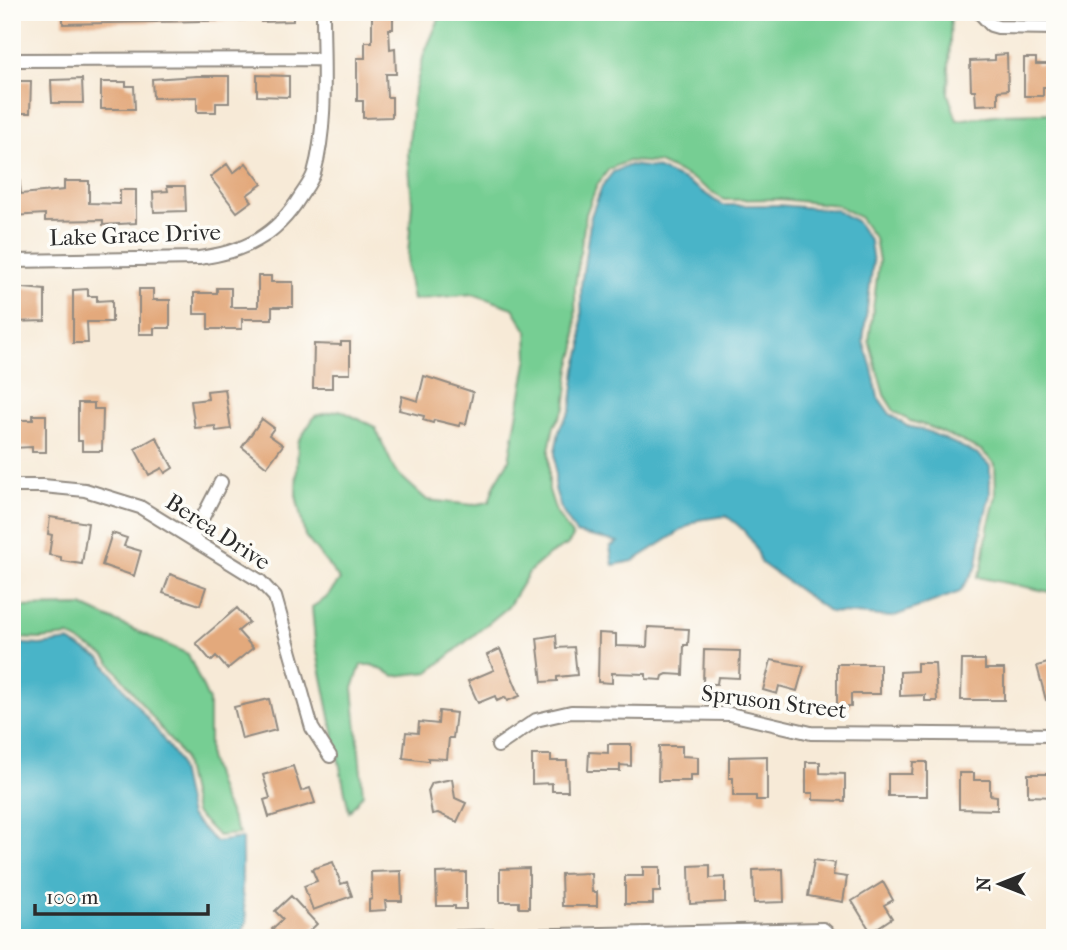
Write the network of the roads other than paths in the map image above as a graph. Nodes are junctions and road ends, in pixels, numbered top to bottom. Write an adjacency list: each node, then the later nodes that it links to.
1 (323, 12): 4 (street, Lake Grace Drive)
2 (979, 12): 3 (street)
3 (1055, 28)
4 (323, 59): 5 (street); 6 (street, Lake Grace Drive)
5 (12, 60)
6 (12, 261)
7 (221, 482): 9 (street)
8 (12, 486): 9 (street, Berea Drive)
9 (192, 538): 12 (street, Berea Drive)
10 (1055, 735): 11 (street, Spruson Street)
11 (498, 746)
12 (330, 756)
13 (419, 938): 14 (street)
14 (833, 938)

